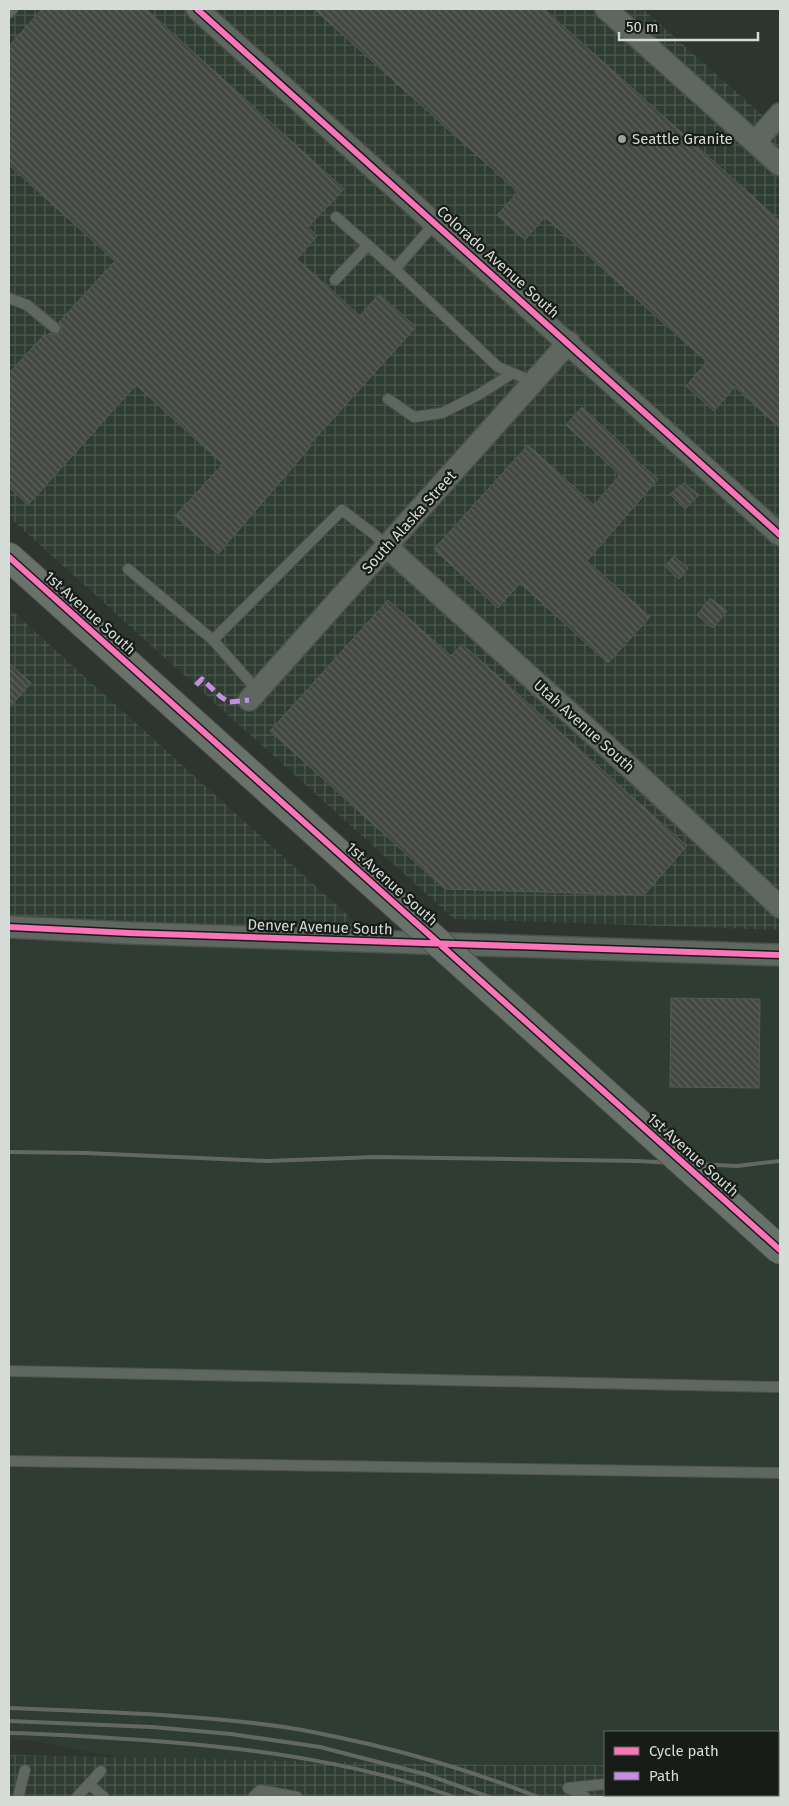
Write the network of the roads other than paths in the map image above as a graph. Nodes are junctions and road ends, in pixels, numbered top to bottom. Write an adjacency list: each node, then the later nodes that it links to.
1 (13, 9): 4 (lane)
2 (197, 9): 9 (street, Colorado Avenue South)
3 (606, 9): 6 (street)
4 (9, 13)
5 (780, 114): 6 (street)
6 (755, 142): 7 (street)
7 (780, 165)
8 (336, 217): 10 (lane)
9 (435, 223): 11 (lane); 15 (street, Colorado Avenue South)
10 (368, 245): 11 (lane); 12 (lane)
11 (395, 269): 16 (lane)
12 (335, 280)
13 (9, 298): 14 (lane)
14 (56, 328)
15 (569, 342): 17 (street, South Alaska Street); 19 (street, Colorado Avenue South)
16 (513, 373): 17 (lane); 18 (lane)
17 (534, 382): 20 (street, South Alaska Street)
18 (388, 399)
19 (780, 535)
20 (387, 547): 23 (lane); 24 (street, South Alaska Street); 25 (street, Utah Avenue South)
21 (18, 565): 28 (main road, 1st Avenue South, bridge)
22 (128, 569): 23 (lane)
23 (213, 640): 24 (lane)
24 (254, 696)
25 (780, 907)
26 (9, 927): 27 (street, Denver Avenue South)
27 (780, 955)
28 (780, 1250)
29 (9, 1371): 30 (lane)
30 (780, 1387)
31 (9, 1461): 32 (lane)
32 (780, 1472)
33 (25, 1770): 37 (lane)
34 (101, 1771): 35 (lane)
35 (89, 1784): 38 (lane); 39 (lane)
36 (604, 1784): 42 (lane)
37 (20, 1797)
38 (77, 1797)
39 (104, 1797)
40 (253, 1797): 41 (lane)
41 (297, 1797)
42 (585, 1797)

